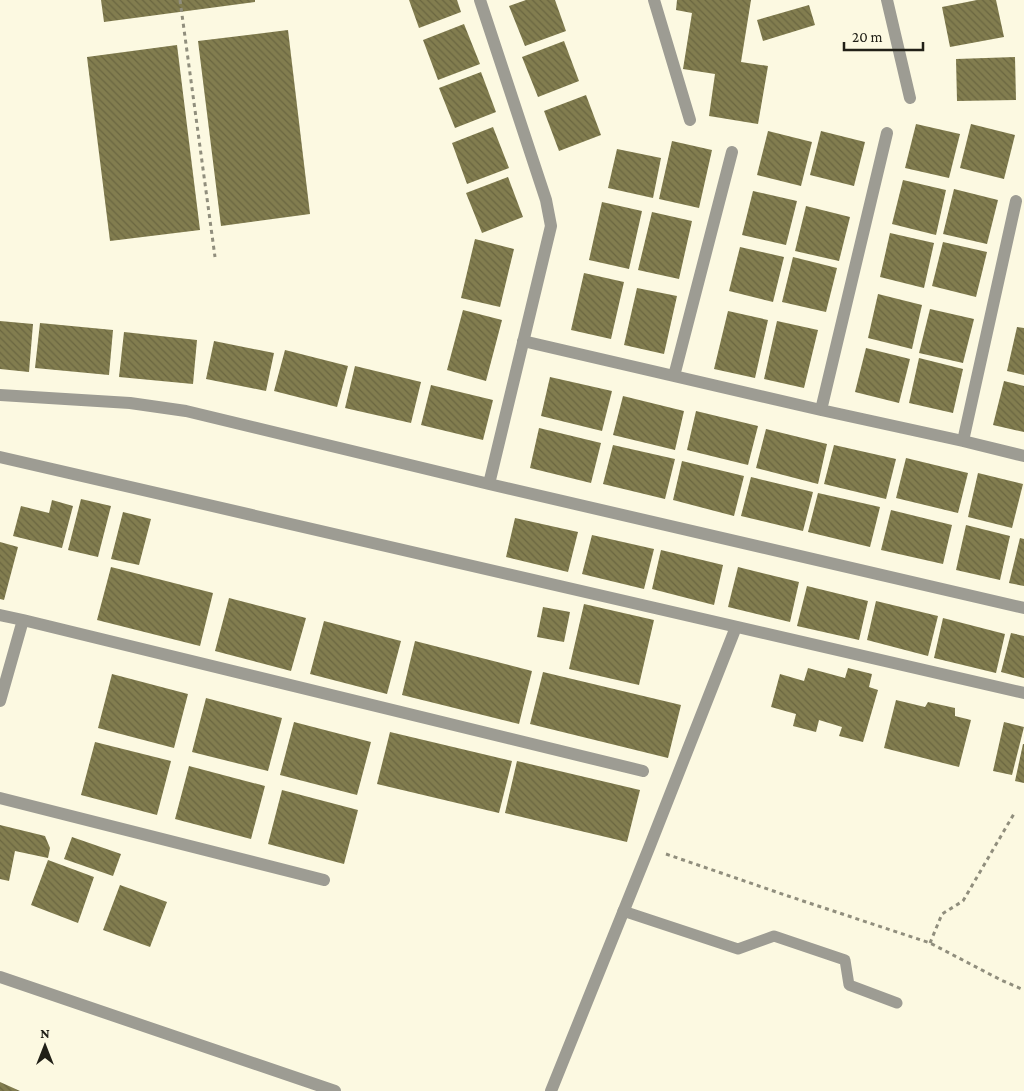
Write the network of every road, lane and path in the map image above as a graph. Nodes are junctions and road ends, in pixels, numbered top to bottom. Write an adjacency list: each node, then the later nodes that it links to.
1 (180, 0): 10 (path)
2 (480, 0): 11 (street)
3 (654, 0): 6 (street)
4 (887, 0): 5 (street)
5 (910, 98)
6 (690, 120)
7 (887, 133): 14 (street)
8 (732, 152): 12 (street)
9 (1016, 201): 15 (street)
10 (215, 258)
11 (524, 341): 12 (street); 18 (street)
12 (674, 376): 14 (street)
13 (0, 395): 18 (street)
14 (820, 410): 15 (street)
15 (963, 441): 16 (street)
16 (1024, 456)
17 (0, 457): 22 (street)
18 (489, 484): 19 (street)
19 (1024, 608)
20 (0, 615): 21 (street)
21 (23, 620): 24 (street); 25 (street)
22 (736, 627): 23 (street); 28 (street)
23 (1024, 693)
24 (0, 701)
25 (643, 772)
26 (0, 798): 29 (street)
27 (1015, 812): 31 (path)
28 (649, 848): 30 (street); 31 (path)
29 (324, 880)
30 (623, 911): 34 (lane); 36 (street)
31 (930, 943): 33 (path)
32 (0, 977): 35 (street)
33 (1024, 990)
34 (897, 1003)
35 (335, 1091)
36 (551, 1091)

